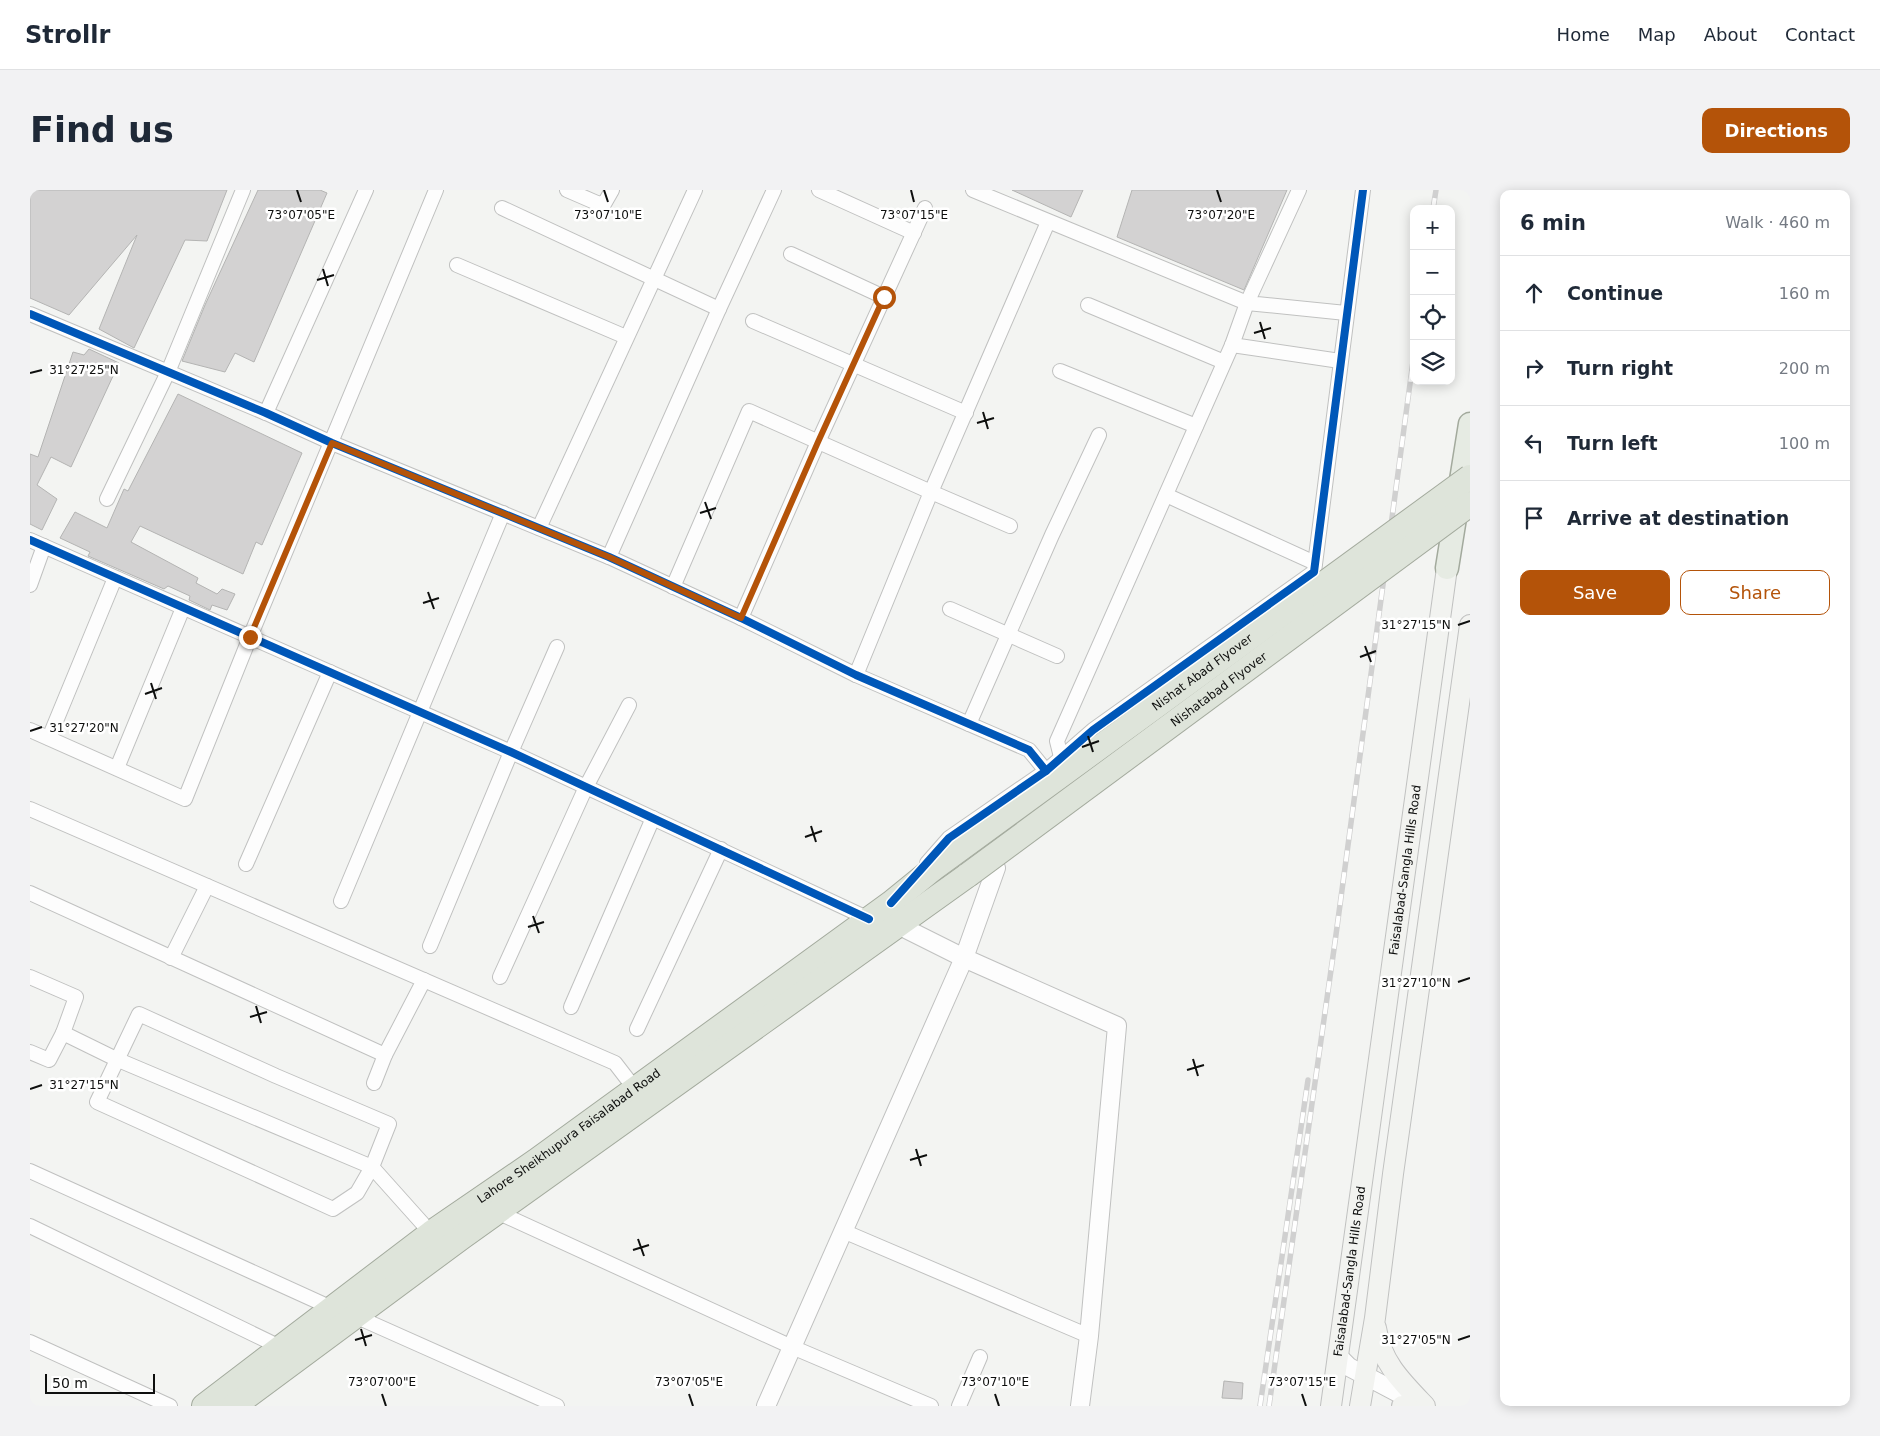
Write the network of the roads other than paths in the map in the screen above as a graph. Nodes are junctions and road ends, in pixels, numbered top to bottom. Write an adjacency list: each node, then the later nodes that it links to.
1 (243, 190): 32 (street)
2 (366, 190): 33 (street)
3 (436, 190): 39 (street)
4 (567, 190): 5 (street)
5 (612, 190)
6 (695, 190): 18 (street)
7 (774, 190): 22 (street)
8 (819, 190): 15 (street)
9 (973, 190): 14 (street)
10 (1299, 190): 20 (street)
11 (1362, 190): 23 (street)
12 (502, 208): 18 (street)
13 (925, 208): 15 (street)
14 (1048, 222): 20 (street); 34 (street)
15 (914, 234): 19 (street)
16 (791, 254): 19 (street)
17 (457, 266): 26 (street)
18 (654, 278): 22 (street); 26 (street)
19 (884, 297): 30 (street)
20 (1247, 303): 23 (street); 27 (street)
21 (1088, 305): 29 (street)
22 (719, 309): 50 (street)
23 (1346, 313): 28 (street)
24 (30, 314): 32 (street)
25 (753, 321): 30 (street)
26 (626, 337): 47 (street)
27 (1232, 345): 28 (street); 29 (street)
28 (1340, 361): 51 (street)
29 (1224, 362): 36 (street)
30 (854, 364): 34 (street); 38 (street)
31 (1060, 371): 36 (street)
32 (168, 372): 33 (street); 43 (street)
33 (266, 412): 39 (street)
34 (966, 413): 41 (street)
35 (1470, 424): 52 (main road, Faisalabad-Sangla Hills Road)
36 (1196, 426): 42 (street)
37 (1099, 435): 60 (street)
38 (818, 442): 41 (street); 55 (street); 58 (street)
39 (332, 443): 45 (street); 61 (street)
40 (1470, 477): 80 (highway, Nishat Abad Flyover, bridge)
41 (931, 492): 46 (street); 65 (street)
42 (1166, 495): 51 (street); 72 (street)
43 (107, 499)
44 (1470, 504): 82 (highway, Nishatabad Flyover, bridge)
45 (503, 513): 47 (street); 67 (street)
46 (1010, 526)
47 (538, 528): 50 (street)
48 (30, 540): 49 (street)
49 (44, 546): 53 (street); 54 (street)
50 (609, 557): 55 (street)
51 (1315, 563): 72 (street)
52 (1448, 568): 114 (main road, Faisalabad-Sangla Hills Road)
53 (115, 578): 56 (street); 70 (street)
54 (30, 585)
55 (673, 587): 58 (street)
56 (183, 608): 61 (street); 73 (street)
57 (950, 608): 60 (street)
58 (741, 618): 65 (street)
59 (1470, 625): 109 (main road)
60 (1008, 634): 63 (street); 68 (street)
61 (250, 637): 64 (street); 73 (street)
62 (557, 647): 71 (street)
63 (1057, 656)
64 (330, 672): 67 (street); 79 (street)
65 (856, 675): 68 (street)
66 (629, 705): 75 (street)
67 (420, 711): 71 (street); 85 (street)
68 (969, 724): 74 (street)
69 (30, 730): 70 (street)
70 (49, 738): 73 (street)
71 (511, 752): 75 (street); 88 (street)
72 (1061, 757): 74 (street)
73 (117, 768)
74 (1046, 770): 86 (street)
75 (586, 787): 77 (street); 92 (street)
76 (30, 809): 83 (street)
77 (653, 818): 78 (street); 94 (street)
78 (721, 849): 87 (street); 95 (street)
79 (246, 864)
80 (934, 868): 86 (highway, Lahore Sheikhupura Faisalabad Road)
81 (996, 868): 90 (street)
82 (968, 875): 86 (highway, Lahore Sheikhupura Faisalabad Road)
83 (207, 886): 89 (street); 93 (street)
84 (30, 893): 89 (street)
85 (342, 901)
86 (895, 914): 87 (highway, Lahore Sheikhupura Faisalabad Road); 90 (street); 104 (highway, Lahore Sheikhupura Faisalabad Road)
87 (869, 919): 101 (highway, Lahore Sheikhupura Faisalabad Road)
88 (430, 946)
89 (171, 958): 98 (street)
90 (964, 958): 106 (street); 110 (street)
91 (30, 977): 96 (street)
92 (500, 977)
93 (424, 980): 98 (street); 101 (street)
94 (571, 1007)
95 (637, 1029)
96 (63, 1033): 97 (street); 99 (street)
97 (30, 1052)
98 (385, 1055): 100 (street)
99 (116, 1059): 102 (street); 102 (street); 102 (street)
100 (374, 1083)
101 (635, 1089): 107 (highway, Lahore Sheikhupura Faisalabad Road)
102 (372, 1167): 107 (street)
103 (30, 1171): 108 (street)
104 (497, 1212): 108 (highway, Lahore Sheikhupura Faisalabad Road); 113 (street)
105 (30, 1226): 112 (street)
106 (844, 1231): 110 (street); 113 (street)
107 (431, 1233): 108 (highway, Lahore Sheikhupura Faisalabad Road)
108 (344, 1313): 112 (highway, Lahore Sheikhupura Faisalabad Road); 119 (highway, Lahore Sheikhupura Faisalabad Road); 120 (street)
109 (1375, 1318): 116 (main road); 129 (main road)
110 (1089, 1336): 124 (street)
111 (30, 1342): 117 (street)
112 (280, 1347): 118 (highway, Lahore Sheikhupura Faisalabad Road)
113 (792, 1347): 121 (street); 122 (street)
114 (1338, 1356): 116 (street); 125 (main road, Faisalabad-Sangla Hills Road)
115 (980, 1357): 123 (street)
116 (1366, 1376): 126 (main road); 129 (street)
117 (170, 1406)
118 (204, 1406)
119 (234, 1406)
120 (557, 1406)
121 (766, 1406)
122 (931, 1406)
123 (960, 1406)
124 (1080, 1406)
125 (1332, 1406)
126 (1360, 1406)
127 (1402, 1406): 128 (main road)
128 (1408, 1406)
129 (1424, 1406)

